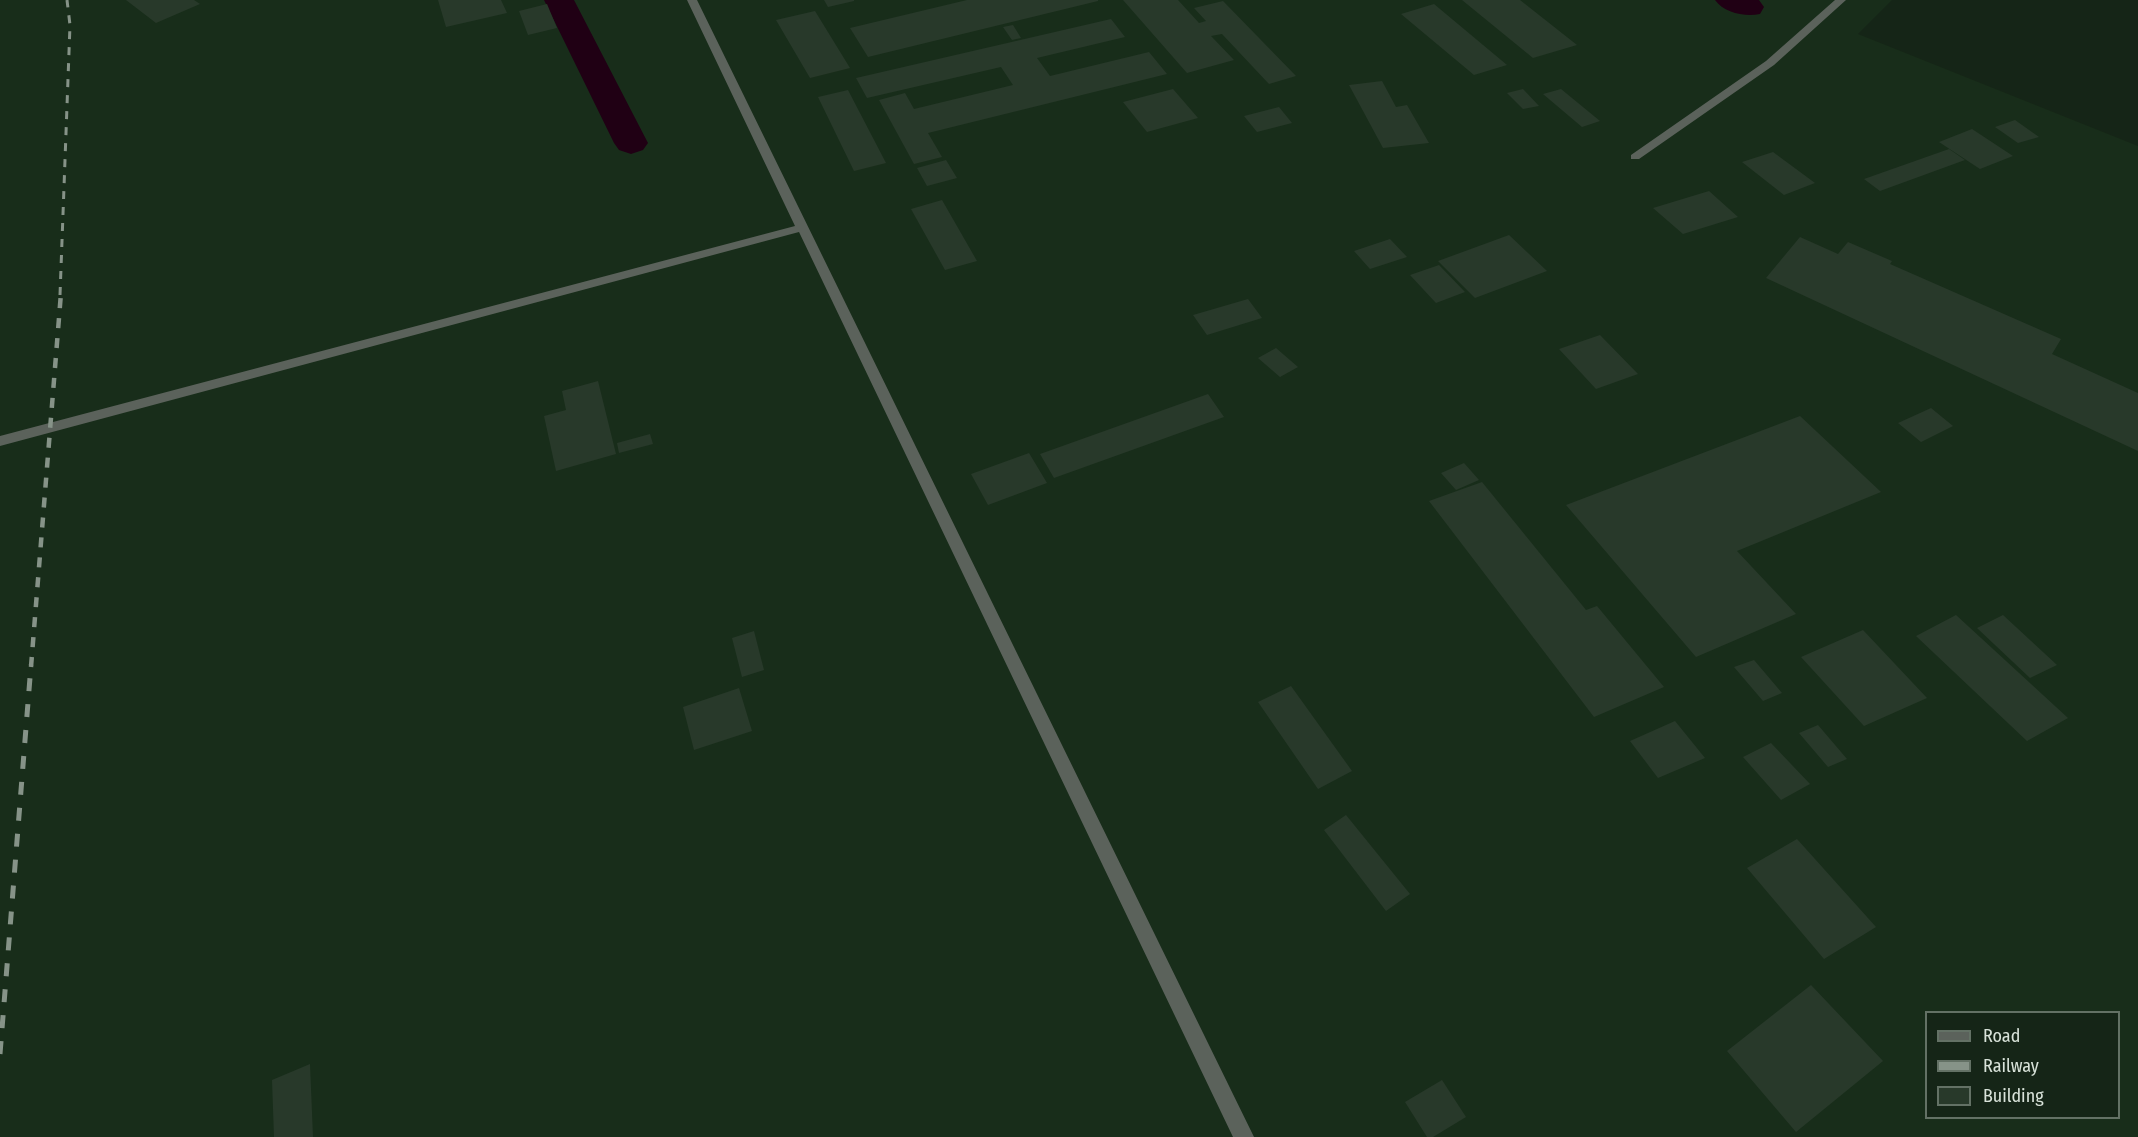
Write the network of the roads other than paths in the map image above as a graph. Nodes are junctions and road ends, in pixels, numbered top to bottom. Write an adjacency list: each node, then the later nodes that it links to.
1 (692, 0): 4 (street)
2 (1841, 0): 3 (street)
3 (1635, 157)
4 (801, 228): 5 (street); 6 (street)
5 (0, 441)
6 (1244, 1137)

